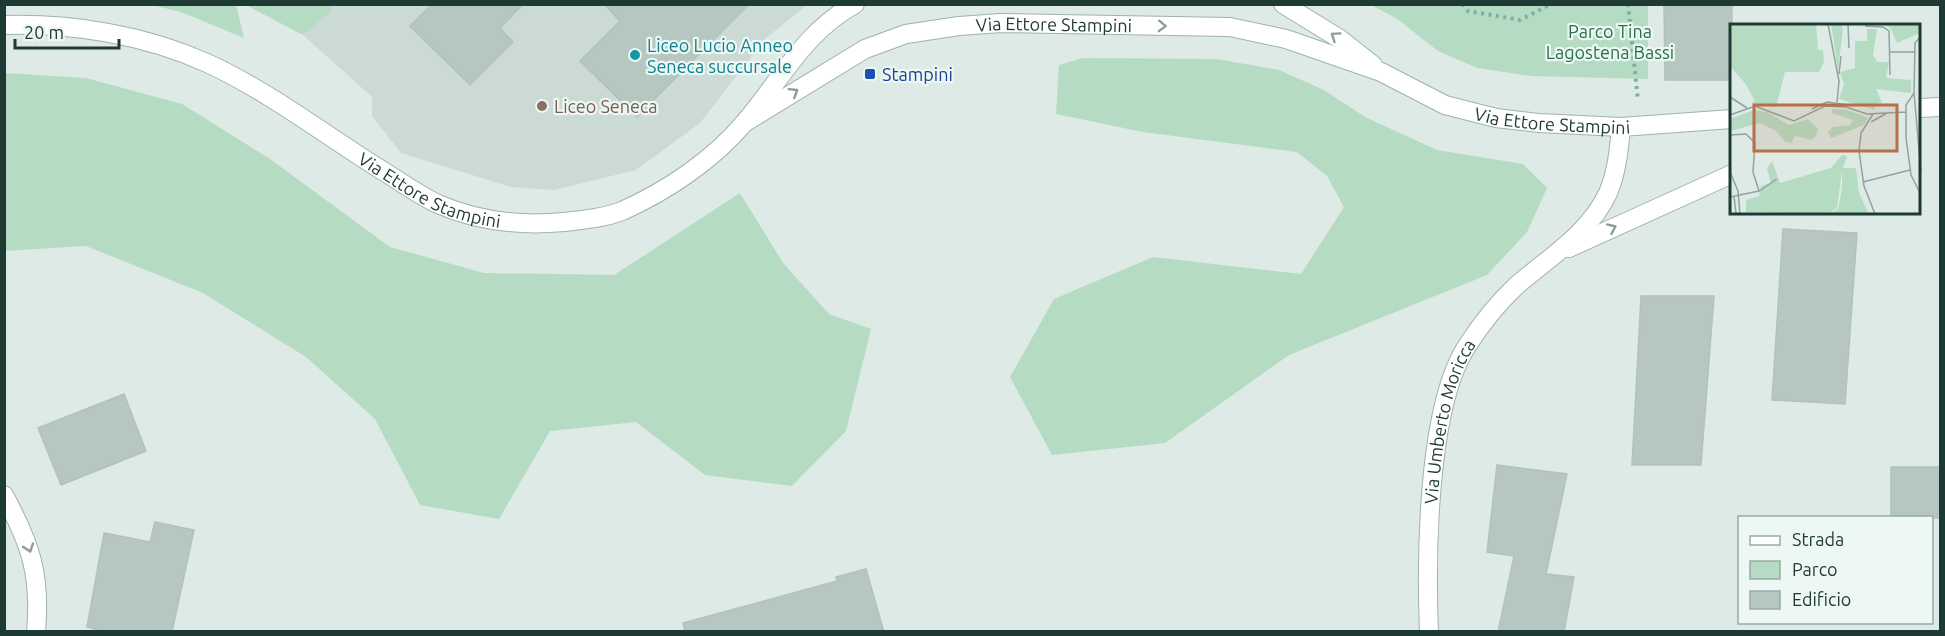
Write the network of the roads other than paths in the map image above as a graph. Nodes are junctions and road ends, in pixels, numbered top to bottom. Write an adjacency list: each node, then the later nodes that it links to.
1 (855, 4): 8 (street, Via Ettore Stampini)
2 (1282, 4): 4 (street, Via Ettore Stampini, one-way to 2)
3 (4, 25): 8 (street, Via Ettore Stampini)
4 (1381, 72): 8 (street, Via Ettore Stampini, one-way to 4); 9 (street, Via Ettore Stampini)
5 (1941, 107): 6 (street)
6 (1921, 108)
7 (1730, 119): 9 (street, Via Ettore Stampini)
8 (744, 123)
9 (1622, 126): 11 (street, Via Umberto Moricca)
10 (1730, 175): 11 (street, Via Umberto Moricca, one-way to 10)
11 (1559, 252): 14 (street, Via Umberto Moricca)
12 (4, 495): 13 (street, one-way to 13)
13 (36, 632)
14 (1429, 632)

